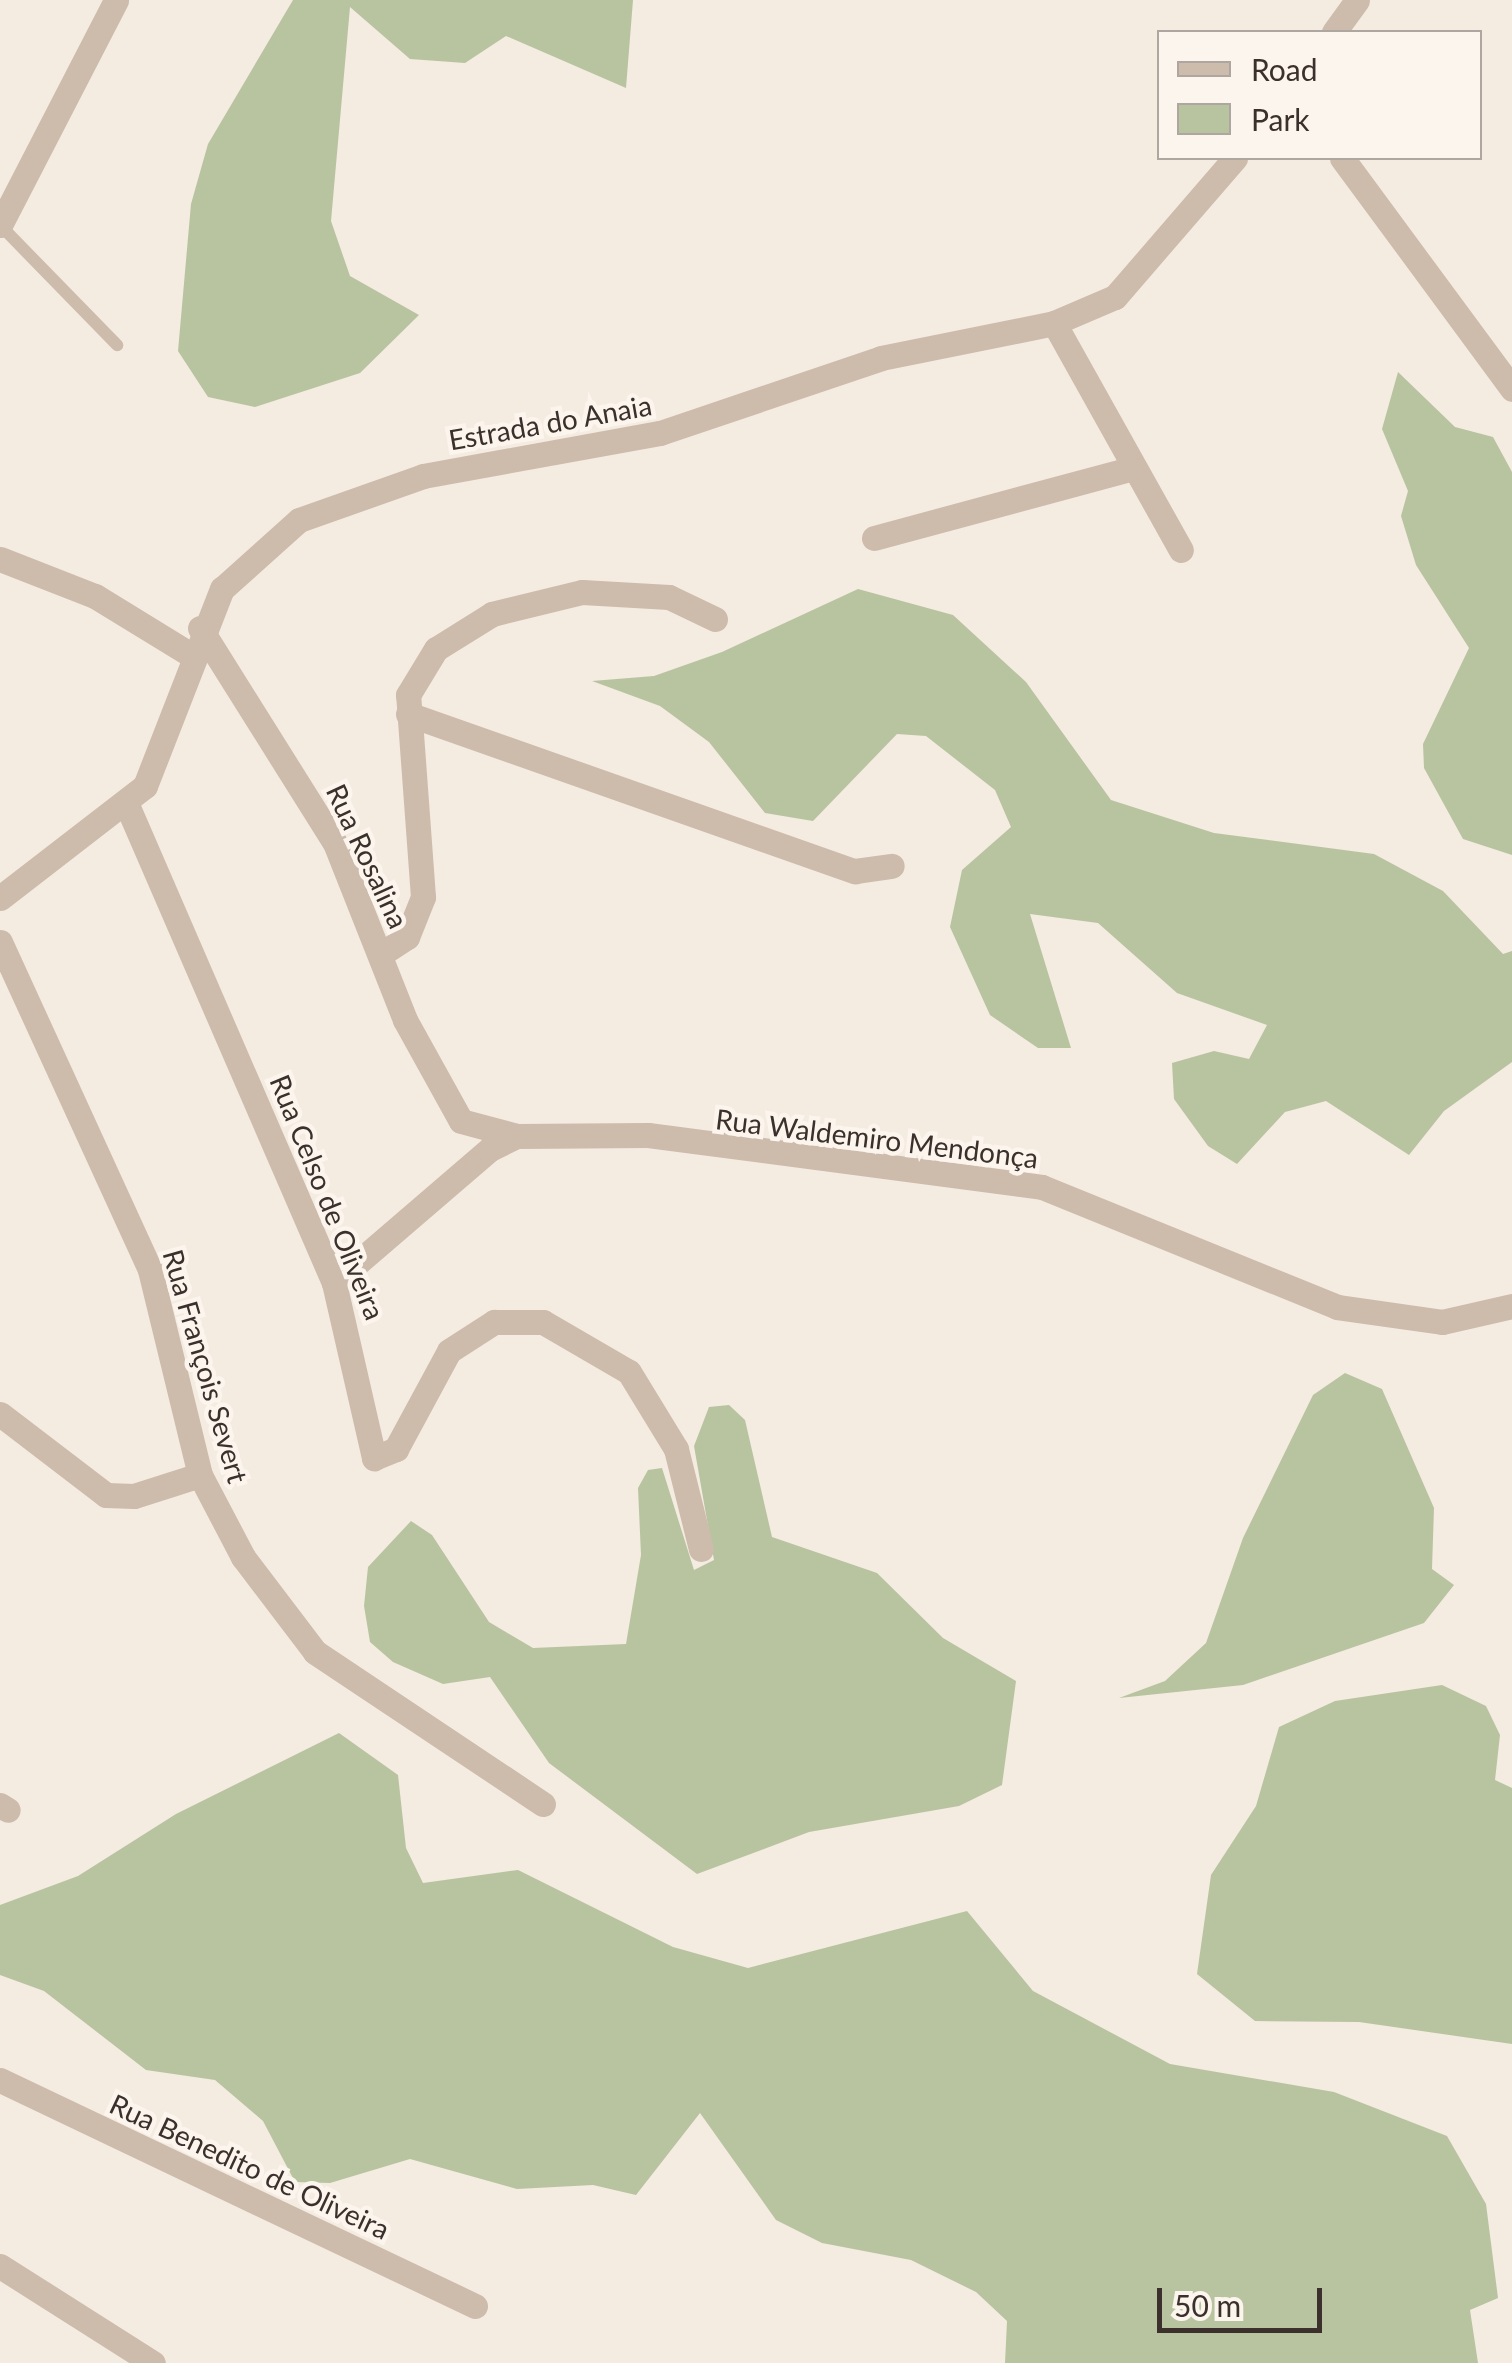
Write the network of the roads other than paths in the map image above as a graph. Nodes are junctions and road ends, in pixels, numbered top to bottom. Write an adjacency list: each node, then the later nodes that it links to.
1 (116, 0): 6 (street)
2 (1357, 0): 3 (street)
3 (1335, 30)
4 (1233, 160): 8 (street, Estrada do Anaia)
5 (1343, 160): 10 (street)
6 (10, 184): 7 (street)
7 (0, 225): 9 (lane)
8 (1054, 324): 11 (street); 16 (street, Estrada do Anaia)
9 (116, 345)
10 (1512, 388)
11 (1130, 469): 12 (street); 13 (street)
12 (874, 538)
13 (1181, 550)
14 (0, 559): 17 (street)
15 (716, 619): 18 (street)
16 (200, 628): 17 (street, Estrada do Anaia); 23 (street, Rua Rosalina)
17 (194, 656): 19 (street, Estrada do Anaia)
18 (408, 714): 20 (street); 23 (street)
19 (127, 805): 21 (street, Estrada do Anaia); 27 (street, Rua Celso de Oliveira)
20 (892, 866)
21 (0, 898)
22 (0, 942): 30 (street, Rua François Severt)
23 (381, 954): 24 (street, Rua Rosalina)
24 (461, 1121): 25 (street); 26 (street, Rua Rosalina)
25 (517, 1136): 26 (street, Rua Waldemiro Mendonça); 28 (street, Rua Waldemiro Mendonça)
26 (464, 1162): 27 (street, Rua Waldemiro Mendonça)
27 (334, 1282): 31 (street, Rua Celso de Oliveira)
28 (1508, 1312)
29 (0, 1414): 30 (street)
30 (200, 1475): 32 (street, Rua François Severt)
31 (701, 1549)
32 (543, 1804)
33 (0, 2080): 35 (street, Rua Benedito de Oliveira)
34 (0, 2266): 36 (street)
35 (475, 2306)
36 (153, 2363)

